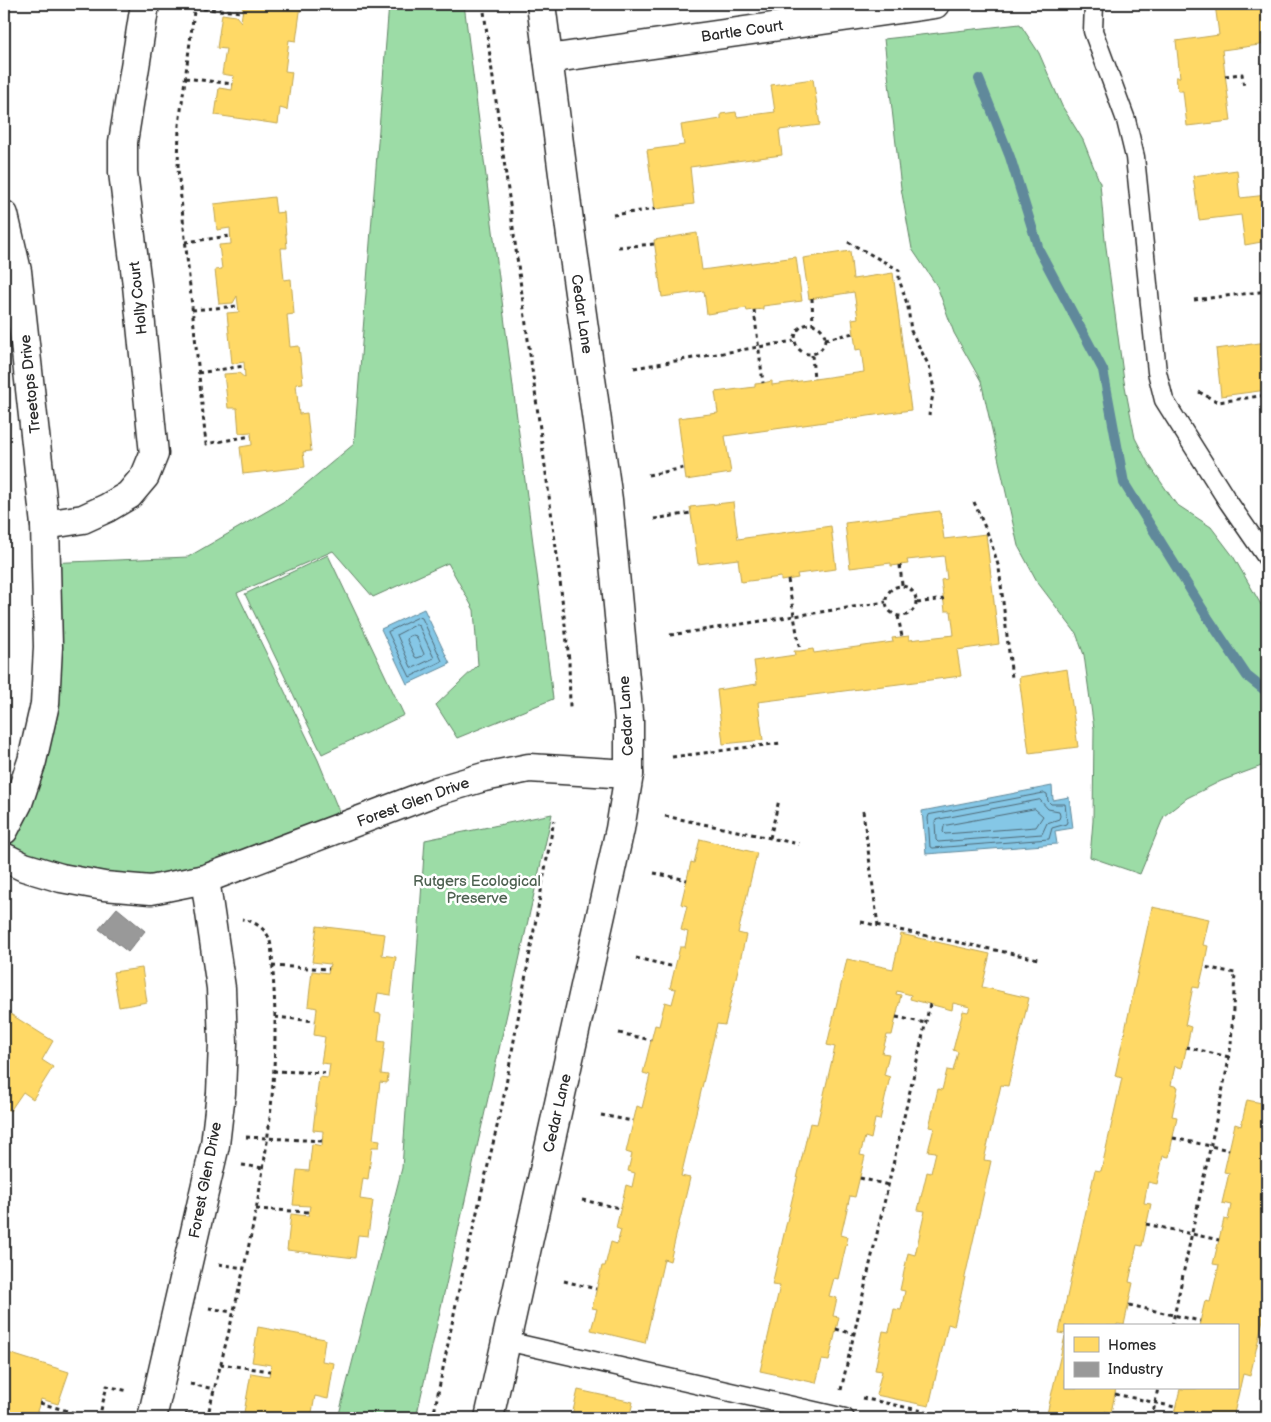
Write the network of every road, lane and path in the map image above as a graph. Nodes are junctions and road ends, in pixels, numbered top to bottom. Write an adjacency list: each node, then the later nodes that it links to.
1 (146, 4): 47 (street, Holly Court)
2 (483, 4): 61 (path)
3 (541, 4): 8 (street, Cedar Lane)
4 (935, 4): 8 (street, Bartle Court)
5 (1094, 4): 48 (lane)
6 (195, 6): 7 (path); 10 (path)
7 (243, 12)
8 (548, 59): 64 (street, Cedar Lane)
9 (1225, 76): 12 (path)
10 (185, 78): 11 (path); 17 (path)
11 (233, 84)
12 (1244, 87)
13 (655, 209): 15 (path)
14 (4, 215): 47 (street, Treetops Drive)
15 (613, 215)
16 (230, 236): 17 (path)
17 (185, 242): 25 (path)
18 (848, 242): 40 (path)
19 (655, 244): 20 (path)
20 (618, 247)
21 (1267, 291): 23 (path)
22 (812, 298): 27 (path)
23 (1194, 300)
24 (238, 306): 25 (path)
25 (192, 310): 35 (path)
26 (754, 310): 31 (path)
27 (813, 325): 29 (path); 30 (path)
28 (854, 333): 29 (path)
29 (825, 339): 32 (path)
30 (794, 341): 31 (path); 32 (path)
31 (758, 347): 34 (path); 37 (path)
32 (812, 355): 36 (path)
33 (244, 366): 35 (path)
34 (634, 368)
35 (198, 374): 41 (path)
36 (814, 379)
37 (762, 383)
38 (1200, 392): 39 (path)
39 (1267, 395)
40 (929, 415)
41 (251, 436)
42 (684, 468): 43 (path)
43 (648, 475)
44 (974, 502): 60 (path)
45 (691, 513): 46 (path)
46 (654, 519)
47 (45, 525): 69 (street, Treetops Drive)
48 (1267, 558)
49 (900, 565): 51 (path)
50 (788, 580): 55 (path)
51 (902, 585): 53 (path); 54 (path)
52 (944, 599): 54 (path)
53 (886, 602): 55 (path); 56 (path)
54 (917, 602): 56 (path)
55 (794, 616): 57 (path); 59 (path)
56 (898, 616): 58 (path)
57 (670, 635)
58 (902, 637)
59 (800, 651)
60 (1012, 678)
61 (570, 707)
62 (781, 742): 63 (path)
63 (672, 757)
64 (629, 774): 74 (street, Forest Glen Drive); 120 (street, Cedar Lane)
65 (779, 800): 70 (path)
66 (862, 811): 78 (path)
67 (665, 816): 70 (path)
68 (554, 820): 134 (path)
69 (4, 830)
70 (770, 838): 71 (path)
71 (799, 844)
72 (4, 857): 74 (street, Forest Glen Drive)
73 (654, 873): 75 (path)
74 (205, 879): 132 (street, Forest Glen Drive)
75 (686, 880)
76 (238, 918): 81 (path)
77 (861, 922): 78 (path)
78 (878, 926): 80 (path)
79 (636, 958): 83 (path)
80 (1038, 959)
81 (272, 966): 84 (path); 86 (path)
82 (1204, 966): 93 (path)
83 (675, 967)
84 (329, 969)
85 (930, 1004): 89 (path)
86 (274, 1017): 88 (path); 94 (path)
87 (896, 1017): 89 (path)
88 (315, 1020)
89 (926, 1023): 104 (path)
90 (619, 1033): 91 (path)
91 (651, 1040)
92 (1186, 1047): 93 (path)
93 (1229, 1058): 101 (path)
94 (273, 1071): 95 (path); 99 (path)
95 (329, 1073)
96 (601, 1115): 97 (path)
97 (633, 1121)
98 (1173, 1138): 101 (path)
99 (267, 1139): 100 (path); 107 (path)
100 (322, 1141)
101 (1211, 1147): 102 (path); 110 (path)
102 (1229, 1150)
103 (860, 1178): 104 (path)
104 (888, 1185): 119 (path)
105 (582, 1200): 106 (path)
106 (620, 1208)
107 (256, 1209): 108 (path); 121 (path)
108 (309, 1212)
109 (1146, 1224): 110 (path)
110 (1192, 1234): 111 (path); 115 (path)
111 (1219, 1240)
112 (564, 1281): 113 (path)
113 (596, 1289)
114 (1129, 1305): 115 (path)
115 (1174, 1315): 116 (path); 117 (path)
116 (1200, 1320)
117 (1172, 1324)
118 (836, 1329): 119 (path)
119 (854, 1334): 125 (path)
120 (506, 1341): 135 (street, Cedar Lane); 136 (lane)
121 (220, 1364): 122 (path); 133 (path)
122 (270, 1371)
123 (107, 1386): 131 (path)
124 (1158, 1390): 128 (path)
125 (840, 1393)
126 (1115, 1394): 128 (path)
127 (40, 1403): 130 (path)
128 (1155, 1403): 129 (path); 137 (path)
129 (1175, 1407)
130 (92, 1418)
131 (98, 1418)
132 (152, 1418)
133 (207, 1418)
134 (432, 1418)
135 (488, 1418)
136 (845, 1418)
137 (1152, 1418)

